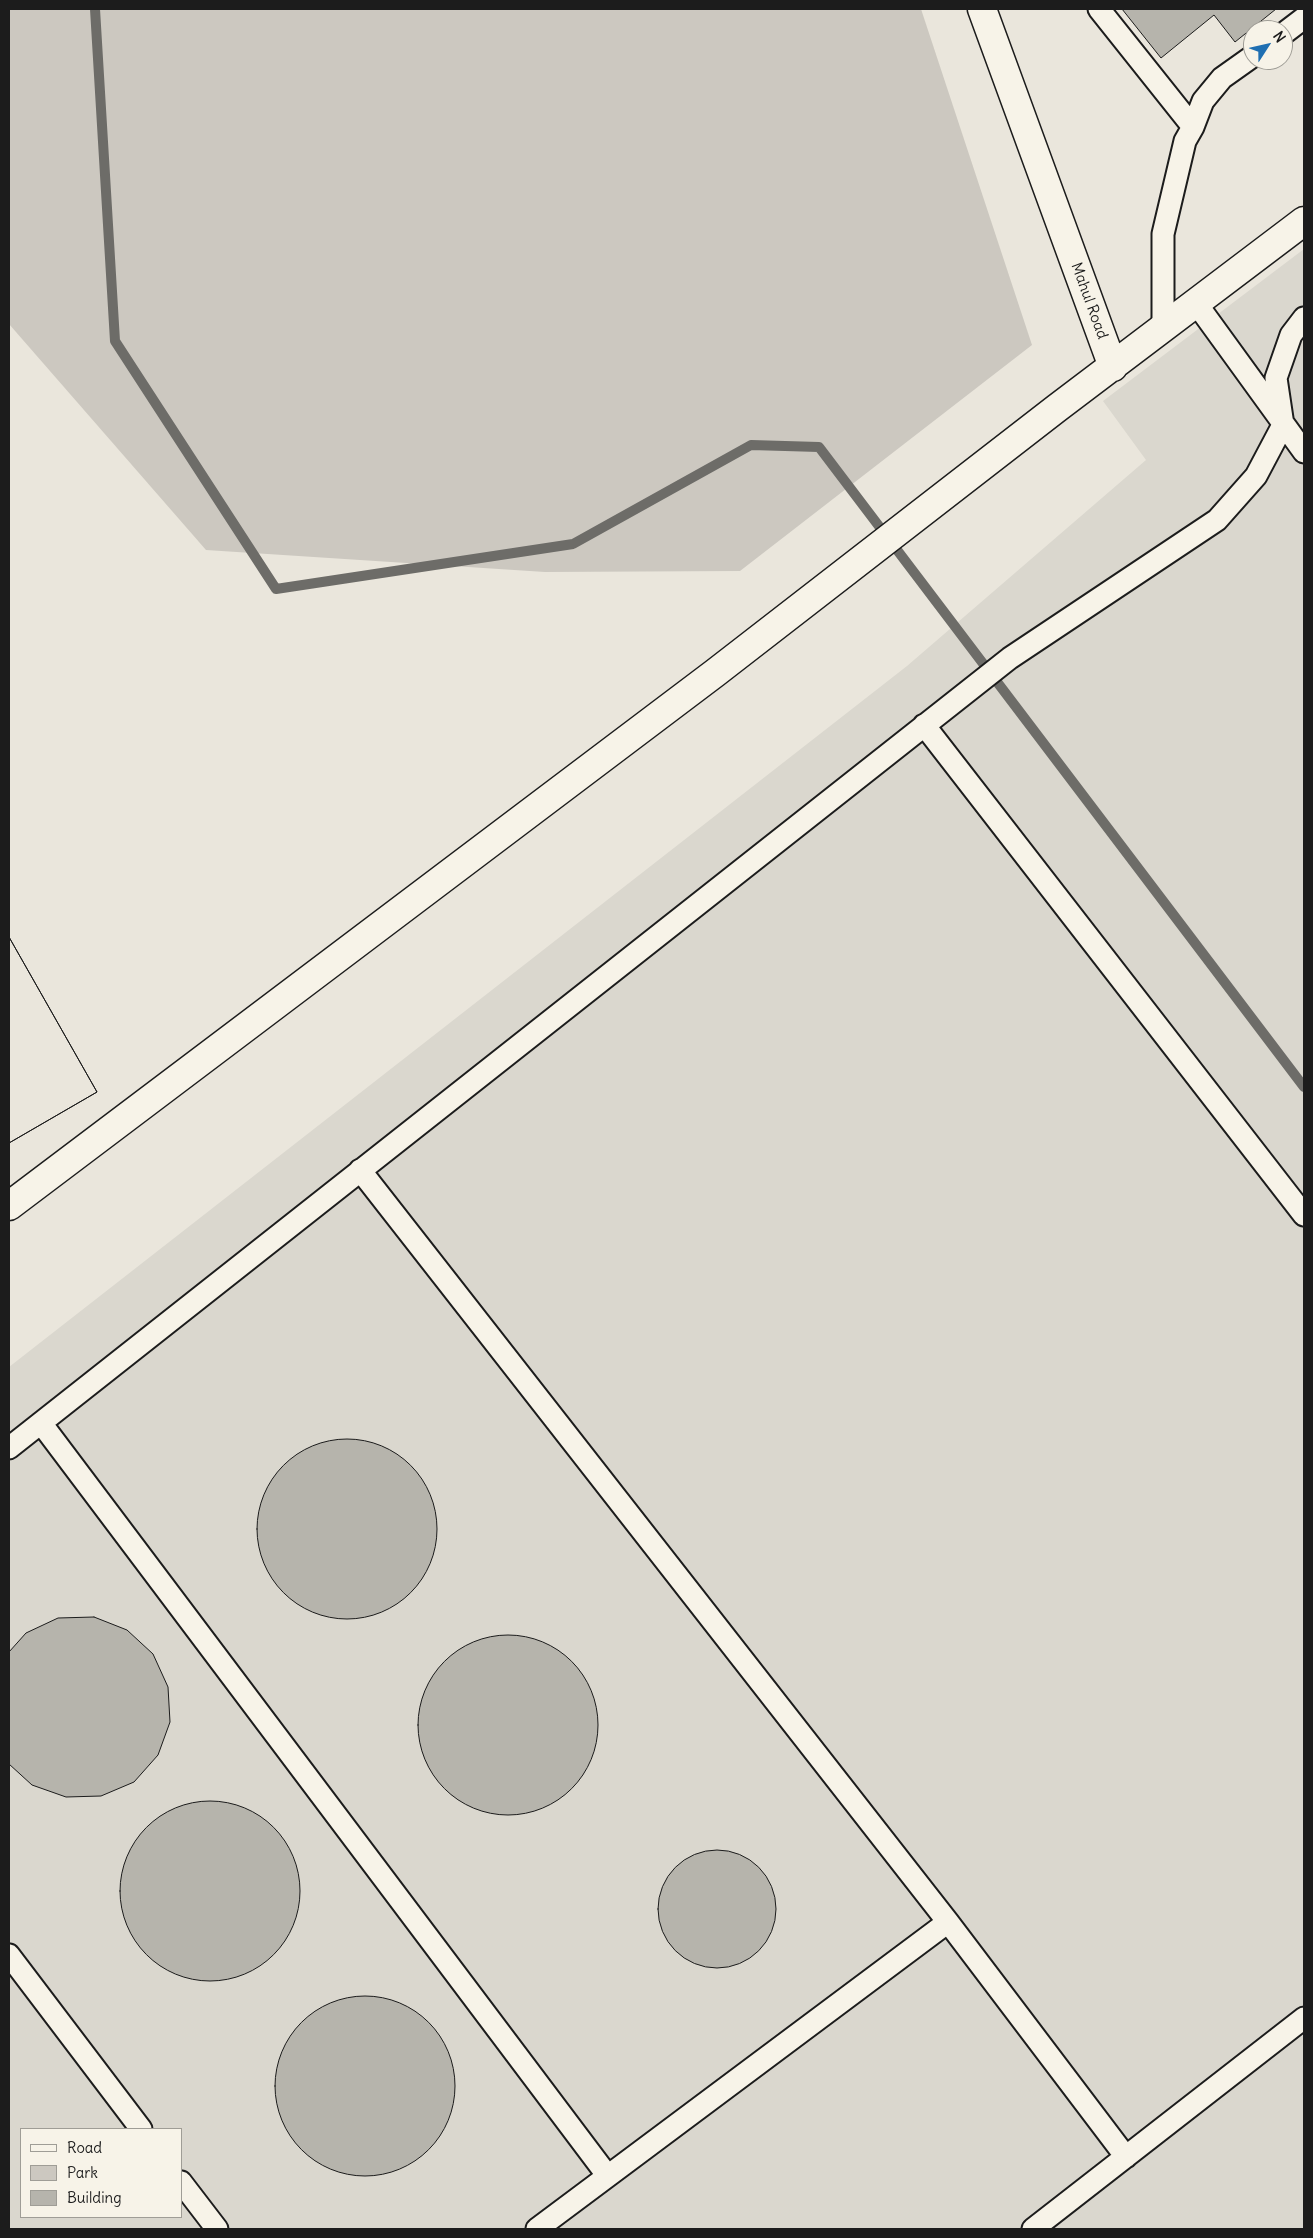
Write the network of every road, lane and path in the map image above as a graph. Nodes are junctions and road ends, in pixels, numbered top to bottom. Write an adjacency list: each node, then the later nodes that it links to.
1 (982, 9): 11 (street, Mahul Road)
2 (1099, 9): 6 (lane)
3 (1304, 18): 4 (lane)
4 (1293, 26)
5 (1243, 63): 6 (lane)
6 (1193, 127): 10 (lane)
7 (1304, 221): 8 (street)
8 (1196, 303): 10 (street); 12 (lane)
9 (1304, 318): 12 (lane)
10 (1163, 328): 11 (street)
11 (1113, 367): 16 (street)
12 (1284, 425): 13 (lane); 14 (lane)
13 (1304, 452)
14 (924, 725): 15 (lane); 17 (lane)
15 (360, 1170): 18 (lane); 20 (lane)
16 (9, 1206)
17 (1304, 1215)
18 (41, 1423): 19 (lane); 25 (lane)
19 (9, 1448)
20 (948, 1922): 24 (lane); 25 (lane)
21 (9, 1955): 23 (lane)
22 (1304, 2018): 24 (lane)
23 (140, 2128)
24 (1126, 2157): 29 (lane)
25 (607, 2175): 28 (lane)
26 (182, 2183): 27 (lane)
27 (217, 2229)
28 (537, 2229)
29 (1033, 2229)

